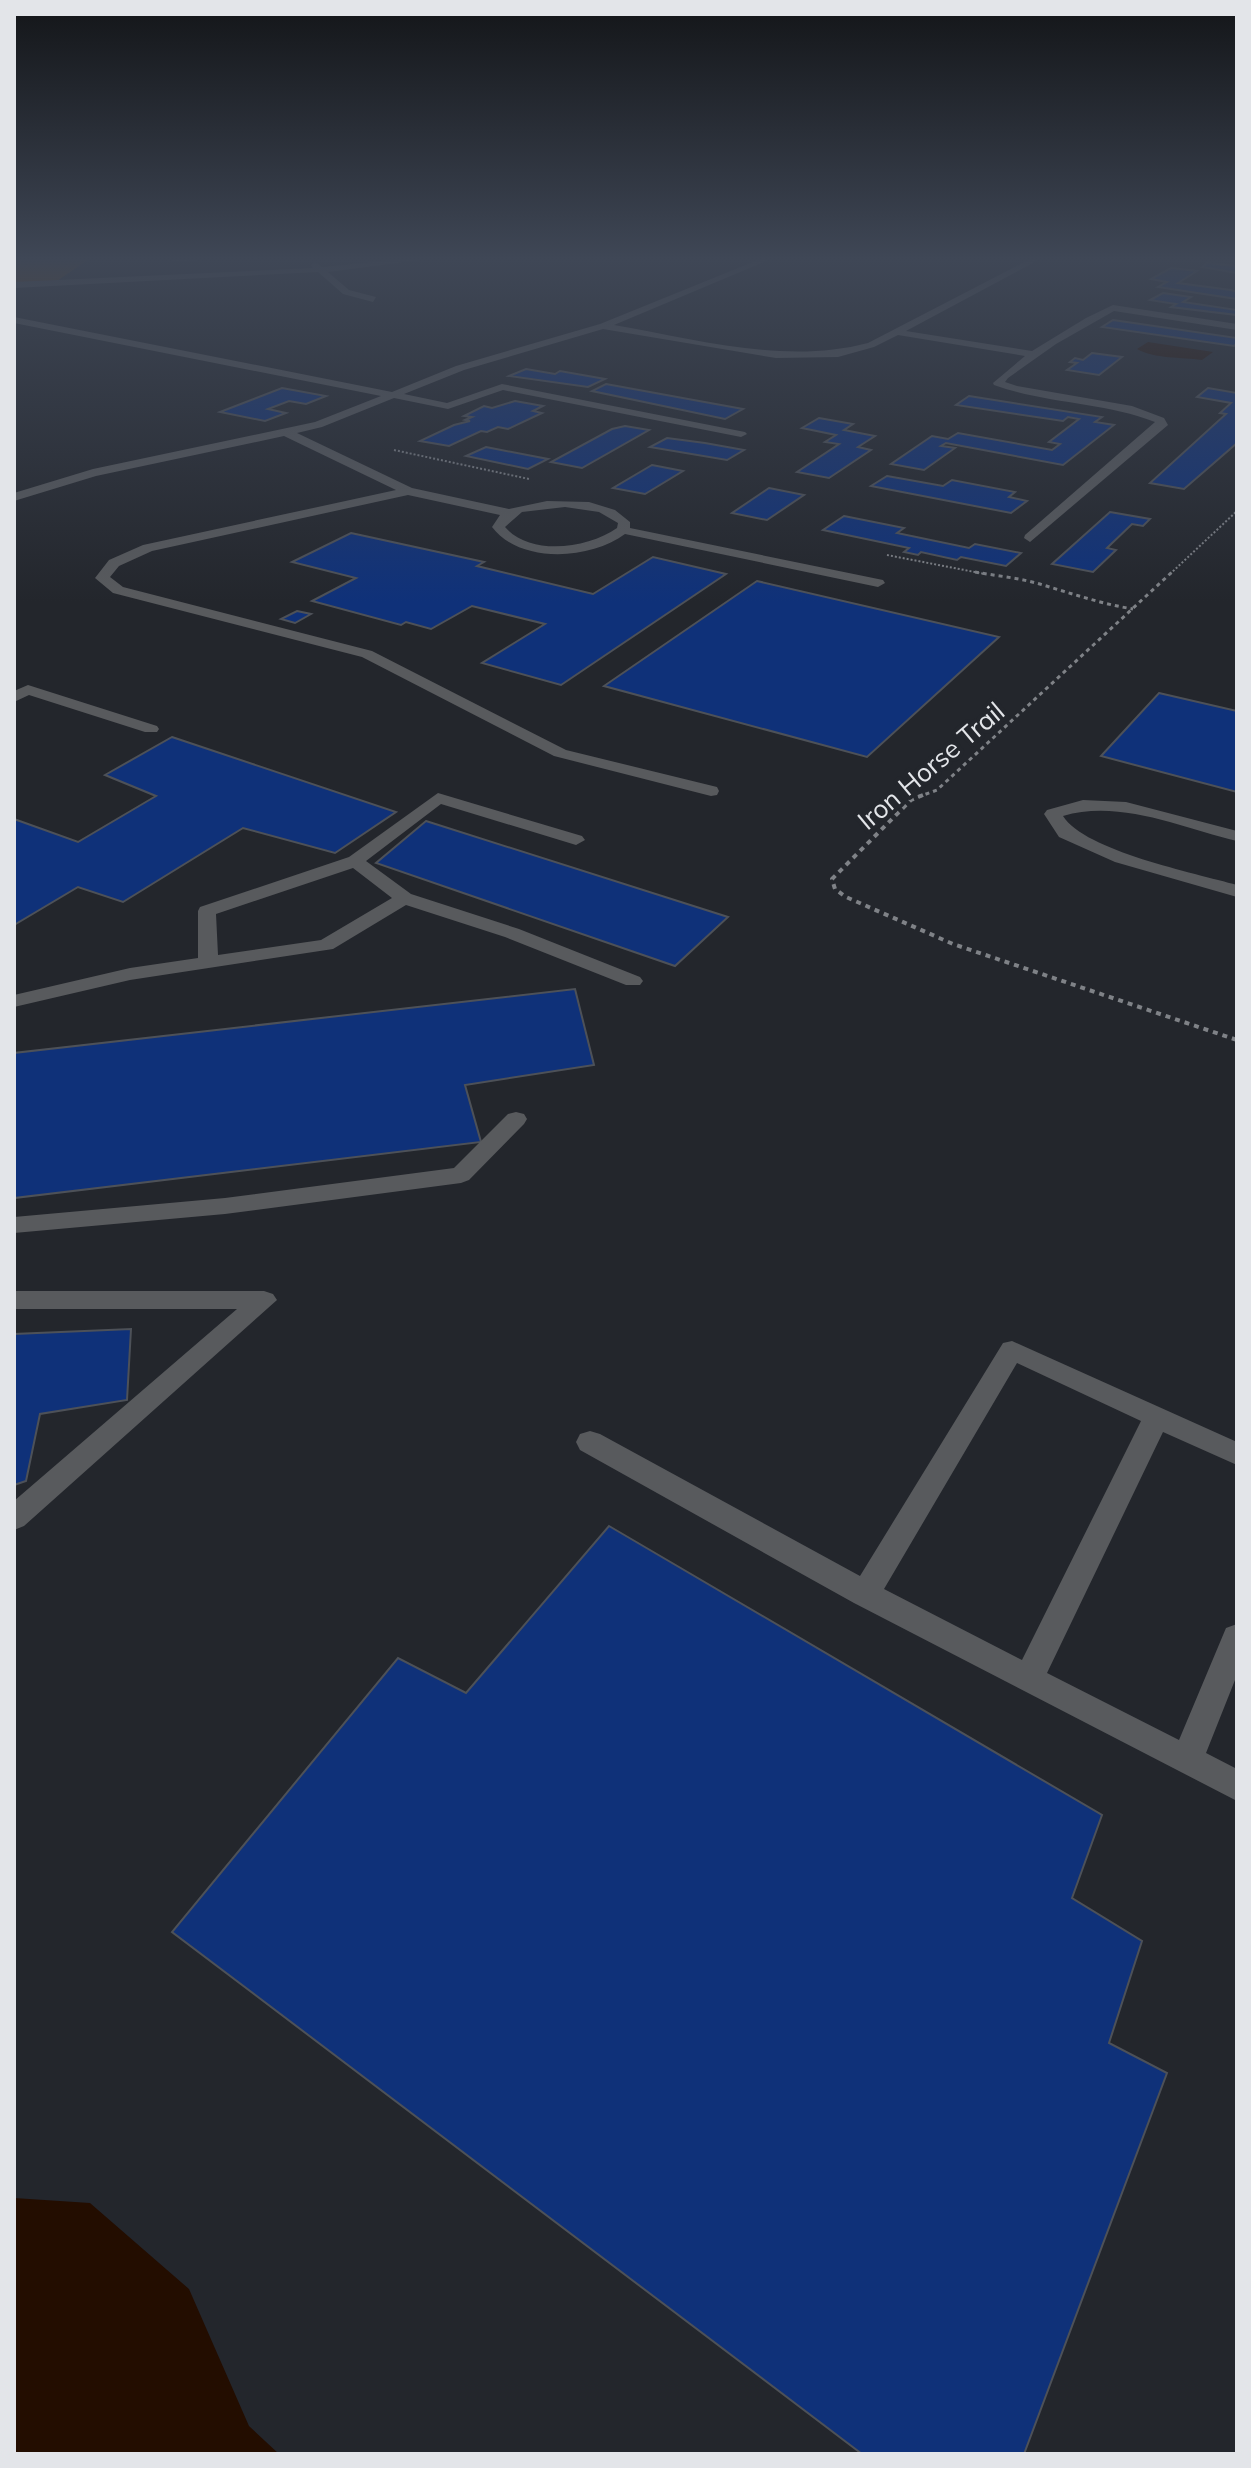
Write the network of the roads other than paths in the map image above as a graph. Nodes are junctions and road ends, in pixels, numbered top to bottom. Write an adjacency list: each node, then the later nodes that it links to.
1 (283, 372): 4 (street)
2 (454, 372): 4 (street)
3 (1009, 372): 11 (street)
4 (396, 394): 5 (street); 6 (street)
5 (288, 433): 7 (street); 8 (street)
6 (741, 434)
7 (408, 491): 9 (street); 15 (street)
8 (14, 497)
9 (509, 513): 10 (street); 10 (street)
10 (623, 530): 12 (street)
11 (1030, 538)
12 (878, 583)
13 (14, 697): 14 (street)
14 (151, 729)
15 (711, 791)
16 (1237, 836): 19 (street)
17 (576, 840): 18 (street)
18 (355, 861): 20 (street); 21 (street)
19 (1237, 891)
20 (403, 898): 21 (street); 22 (street)
21 (208, 963): 23 (street)
22 (633, 981)
23 (14, 1001)
24 (516, 1119): 25 (street)
25 (14, 1225)
26 (14, 1300): 30 (street)
27 (1157, 1417): 29 (street); 31 (street); 33 (street)
28 (590, 1442): 31 (street)
29 (1237, 1454)
30 (14, 1518)
31 (865, 1594): 33 (street)
32 (1237, 1637): 34 (street)
33 (1029, 1678): 34 (street)
34 (1187, 1760): 35 (street)
35 (1237, 1786)

